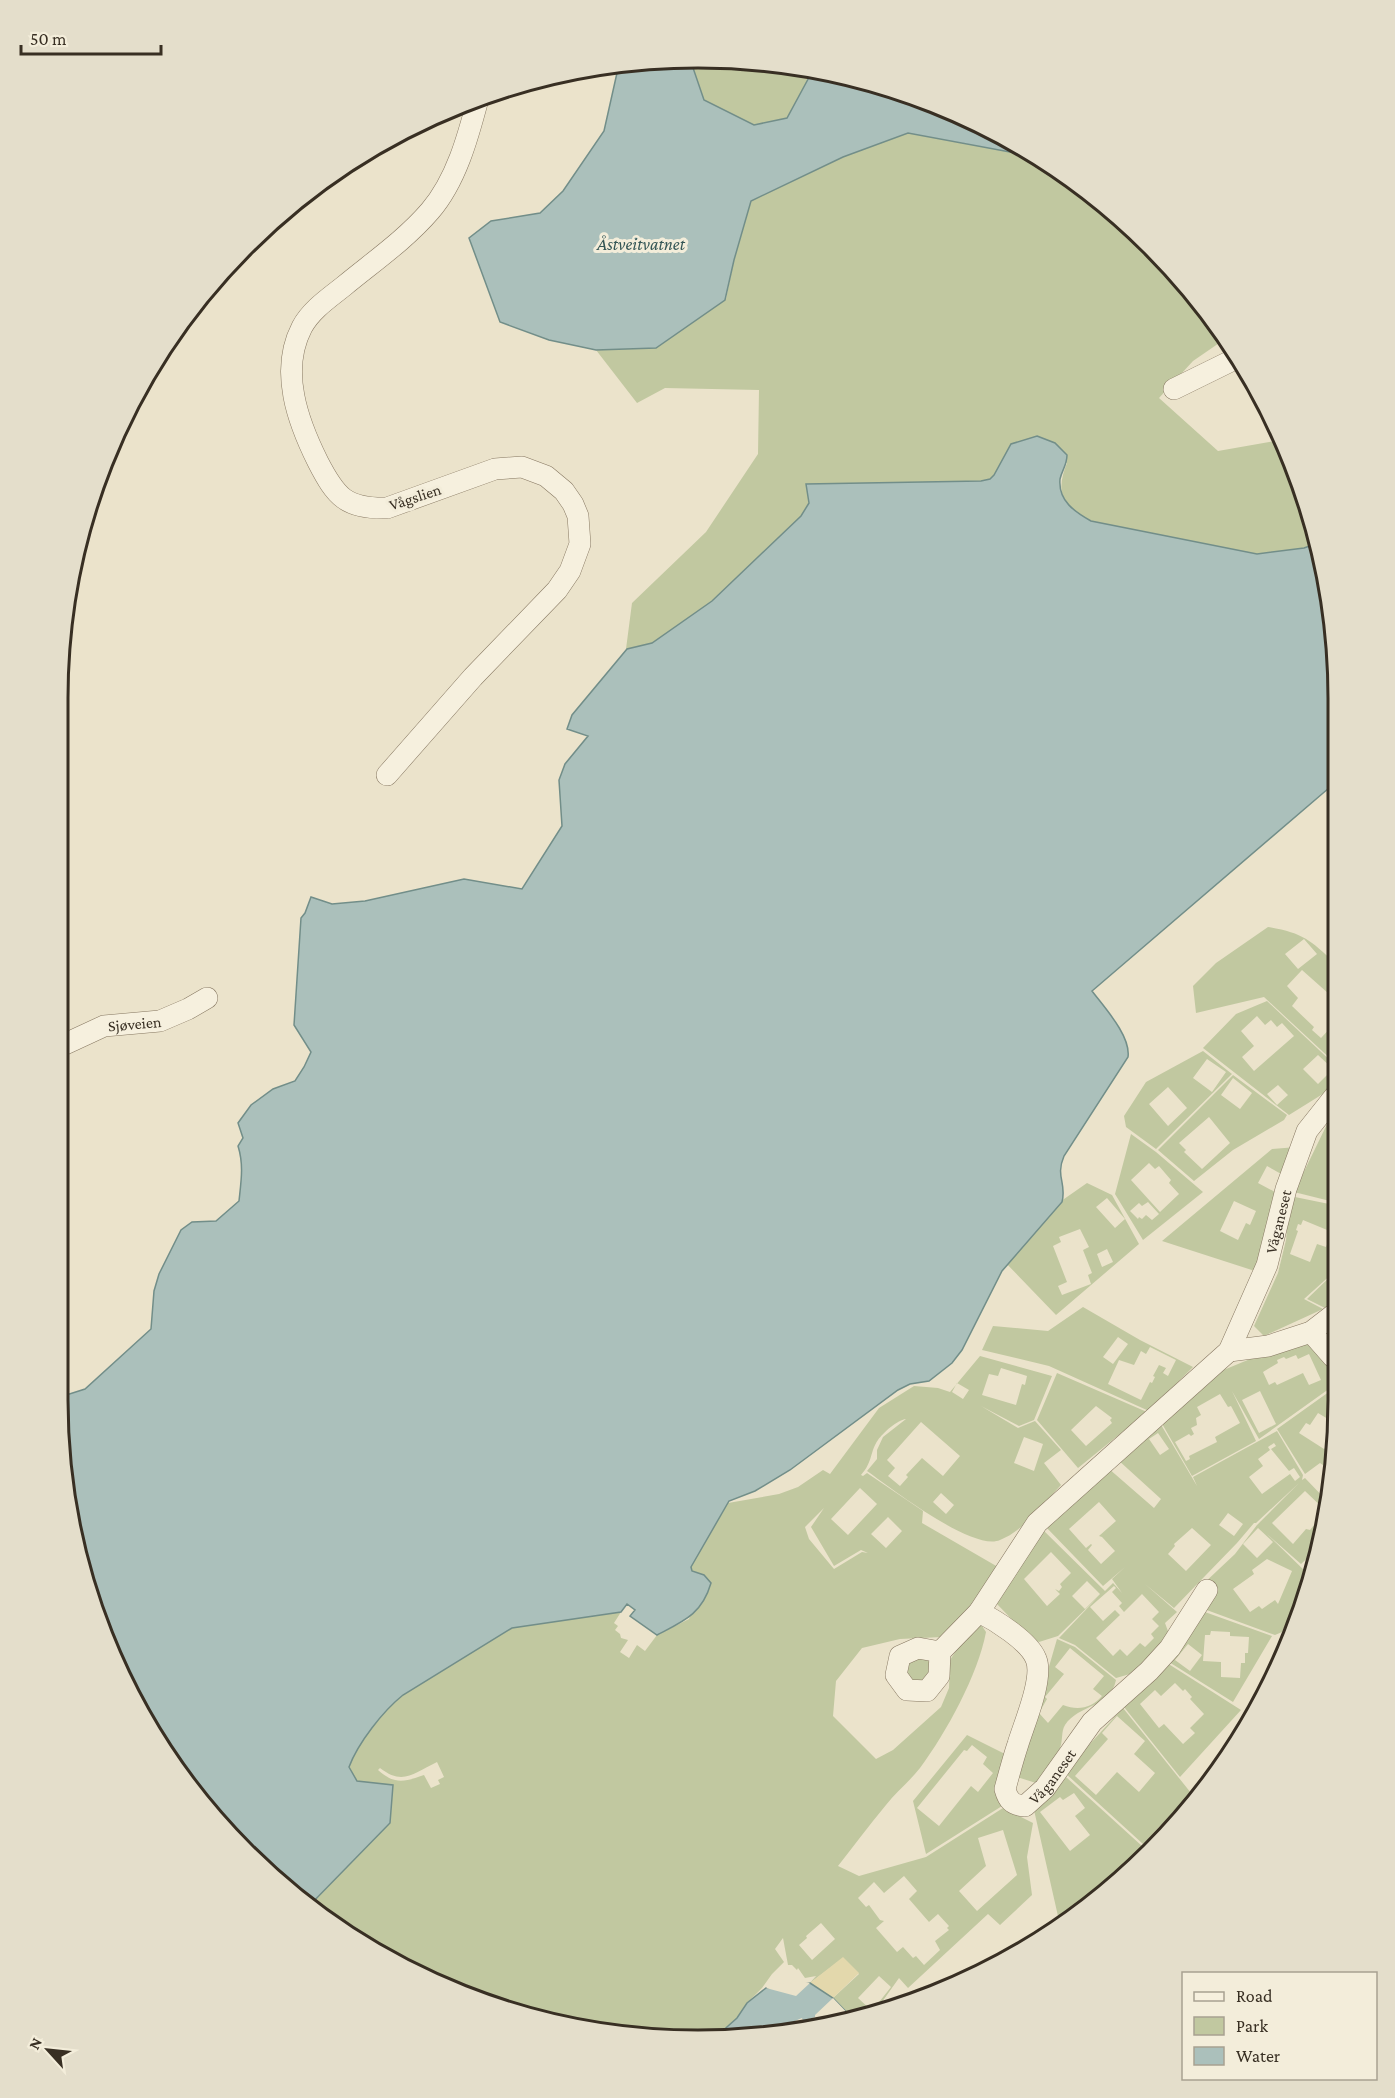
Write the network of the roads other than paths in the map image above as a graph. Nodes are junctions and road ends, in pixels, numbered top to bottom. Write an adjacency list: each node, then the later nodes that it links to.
1 (475, 108): 4 (street, Vågslien)
2 (1230, 362): 3 (street)
3 (1174, 389)
4 (387, 775)
5 (207, 998): 6 (street, Sjøveien)
6 (68, 1043)
7 (1328, 1105): 10 (street, Våganeset)
8 (1328, 1319): 9 (street)
9 (1311, 1332): 10 (street); 11 (street)
10 (1229, 1351): 13 (street, Våganeset)
11 (1328, 1351)
12 (1207, 1590): 13 (street, Våganeset)
13 (979, 1612): 14 (street, Våganeset)
14 (940, 1653)

